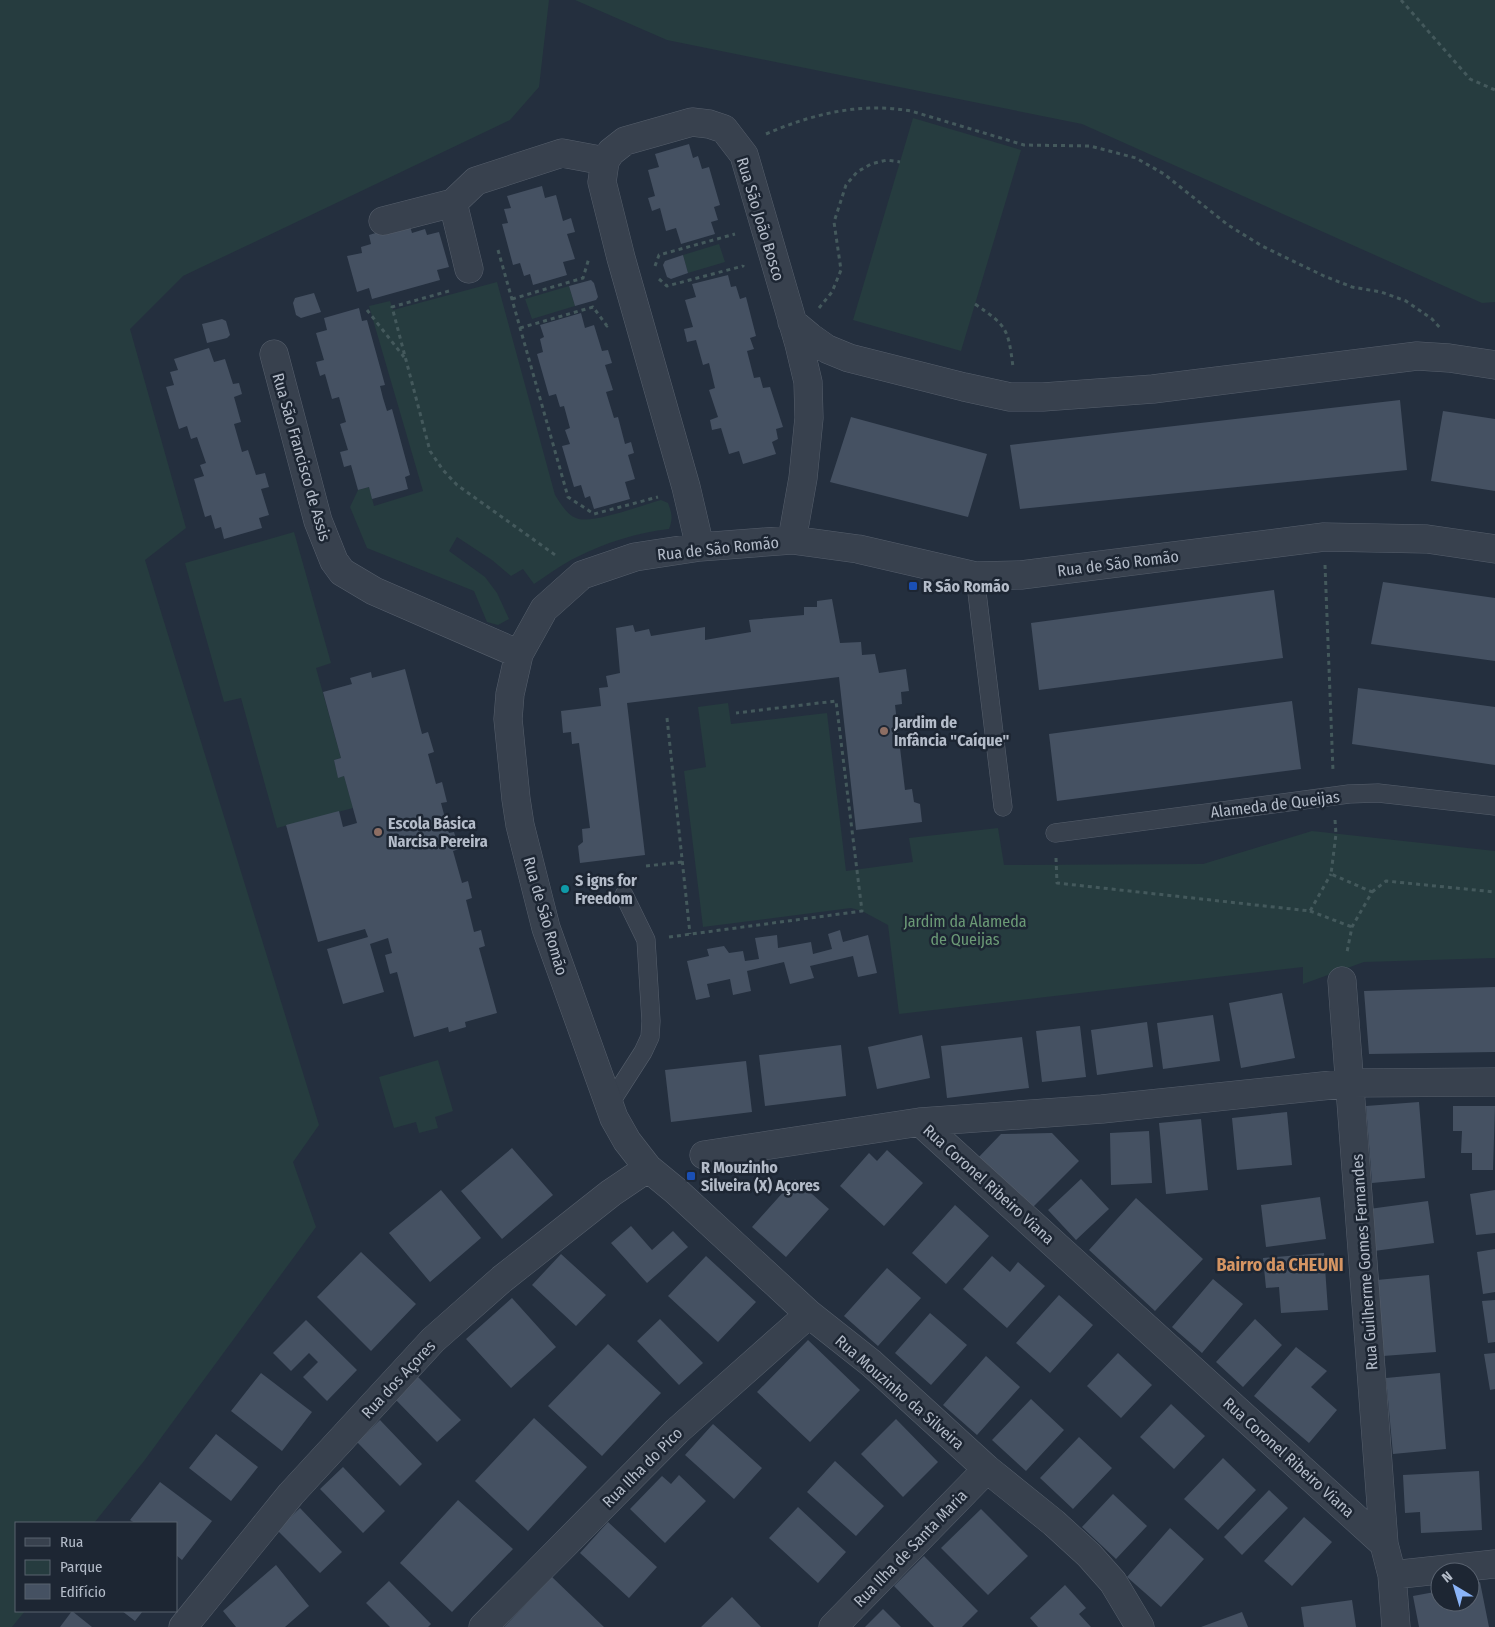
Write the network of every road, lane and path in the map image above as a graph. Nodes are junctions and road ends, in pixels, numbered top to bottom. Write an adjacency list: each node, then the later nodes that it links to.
1 (1401, 0): 2 (path)
2 (1495, 90)
3 (783, 126): 22 (path)
4 (605, 161): 6 (street); 19 (street, Rua São João Bosco); 27 (street)
5 (900, 162): 15 (path)
6 (454, 203): 7 (street); 14 (street)
7 (383, 221)
8 (733, 228): 9 (path)
9 (735, 235): 10 (path); 13 (path)
10 (737, 243)
11 (496, 246): 16 (path)
12 (590, 256): 16 (path)
13 (741, 258)
14 (469, 269): 24 (path)
15 (832, 292)
16 (512, 299): 21 (path)
17 (975, 304): 26 (path)
18 (368, 310): 24 (path)
19 (792, 322): 25 (street); 29 (street, Rua São João Bosco)
20 (607, 326): 21 (path)
21 (520, 328): 27 (path)
22 (1445, 334)
23 (274, 354): 34 (street, Rua São Francisco de Assis)
24 (406, 360): 32 (path)
25 (1495, 365)
26 (1013, 370)
27 (688, 496): 30 (street)
28 (1324, 537): 31 (street, Rua de São Romão); 33 (street, Rua de São Romão); 37 (path)
29 (792, 540): 30 (street, Rua de São Romão); 33 (street, Rua de São Romão)
30 (700, 547): 32 (street, Rua de São Romão)
31 (1495, 549)
32 (582, 575): 34 (street, Rua de São Romão)
33 (975, 576): 39 (lane)
34 (519, 654): 54 (street, Rua de São Romão)
35 (736, 713): 49 (path)
36 (667, 718): 41 (path)
37 (1334, 796): 38 (lane, Alameda de Queijas); 40 (lane, Alameda de Queijas); 43 (path)
38 (1495, 806)
39 (1003, 807)
40 (1055, 833): 47 (path)
41 (682, 862): 42 (path); 49 (path)
42 (646, 866)
43 (1331, 874): 44 (path); 47 (path)
44 (1372, 892): 45 (path); 48 (path)
45 (1495, 892)
46 (624, 895): 50 (lane)
47 (1310, 911): 48 (path)
48 (1352, 927): 51 (path)
49 (690, 934): 50 (path)
50 (646, 940): 54 (lane)
51 (1342, 981): 53 (street, Rua Guilherme Gomes Fernandes)
52 (1495, 1082): 53 (street, Rua Coronel Ribeiro Viana)
53 (1351, 1083): 55 (street, Rua Coronel Ribeiro Viana); 60 (street, Rua Guilherme Gomes Fernandes)
54 (609, 1105): 57 (street, Rua de São Romão)
55 (920, 1122): 56 (street); 60 (street, Rua Coronel Ribeiro Viana)
56 (704, 1155)
57 (648, 1168): 58 (street, Rua Mouzinho da Silveira); 63 (street, Rua dos Açores)
58 (809, 1314): 59 (street, Rua Mouzinho da Silveira); 64 (street, Rua Ilha do Pico)
59 (987, 1469): 65 (street, Rua Ilha de Santa Maria); 66 (street, Rua Mouzinho da Silveira)
60 (1384, 1544): 62 (street)
61 (1495, 1564): 62 (street)
62 (1392, 1575): 67 (street)
63 (183, 1627)
64 (483, 1627)
65 (833, 1627)
66 (1140, 1627)
67 (1396, 1627)

